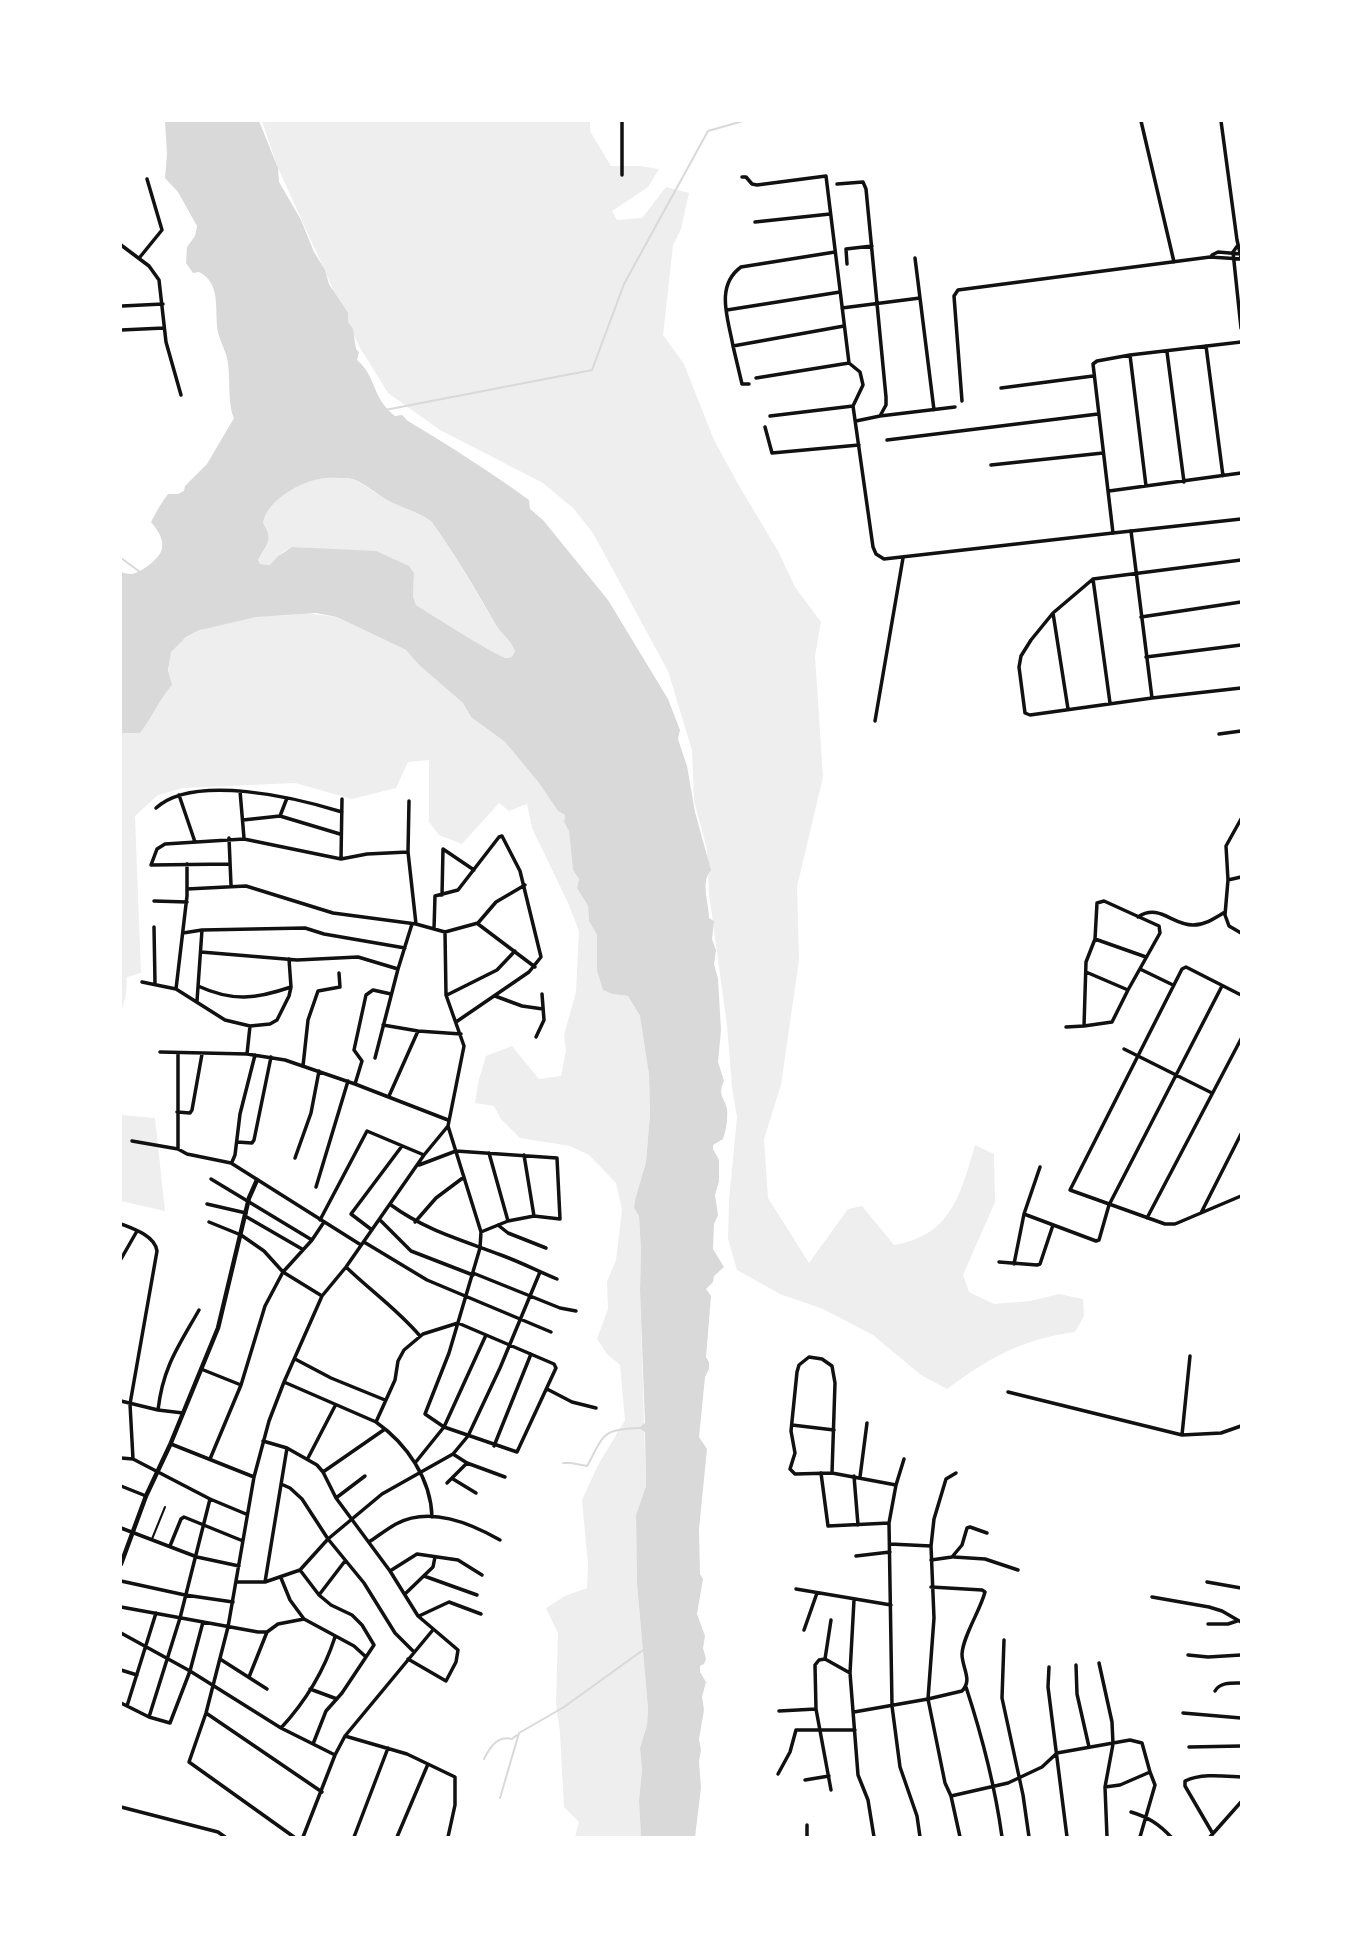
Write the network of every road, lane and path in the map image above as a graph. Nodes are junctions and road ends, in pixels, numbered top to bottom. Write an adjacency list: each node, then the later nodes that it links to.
1 (622, 121): 4 (street)
2 (1141, 121): 20 (street)
3 (1221, 121): 11 (street)
4 (622, 175)
5 (742, 177): 8 (street)
6 (147, 179): 17 (street)
7 (837, 184): 12 (street)
8 (830, 214): 9 (street); 13 (street)
9 (755, 222)
10 (121, 245): 17 (street)
11 (1238, 245): 14 (street); 15 (street)
12 (872, 246): 21 (street); 24 (street)
13 (835, 252): 22 (street); 29 (street)
14 (1233, 252): 15 (street); 16 (street); 19 (street)
15 (1241, 256): 19 (street)
16 (1210, 257): 19 (street); 20 (street)
17 (140, 258): 25 (street)
18 (915, 258): 23 (street)
19 (1233, 258): 27 (street)
20 (1174, 262): 45 (street)
21 (848, 264)
22 (840, 292): 28 (street); 29 (street)
23 (920, 298): 24 (street); 48 (street)
24 (877, 303): 28 (street); 51 (street)
25 (163, 304): 26 (street); 31 (street)
26 (122, 306)
27 (1240, 307): 32 (street)
28 (842, 309): 30 (street)
29 (727, 310): 35 (street)
30 (844, 326): 35 (street); 39 (street)
31 (164, 328): 33 (street); 44 (street)
32 (1241, 328)
33 (121, 330)
34 (1241, 342): 36 (street)
35 (733, 346): 42 (street)
36 (1206, 346): 37 (street); 59 (street)
37 (1167, 352): 38 (street); 60 (street)
38 (1130, 355): 40 (street); 61 (street)
39 (849, 363): 41 (street); 46 (street)
40 (1093, 376): 43 (street); 49 (street)
41 (756, 378)
42 (749, 384)
43 (1001, 388)
44 (181, 395)
45 (962, 401)
46 (853, 406): 50 (street); 52 (street)
47 (955, 407): 48 (street)
48 (934, 410): 51 (street)
49 (1098, 414): 54 (street); 56 (street)
50 (770, 416)
51 (880, 416): 52 (street)
52 (856, 421): 55 (street)
53 (765, 427): 55 (street)
54 (887, 440)
55 (859, 445): 66 (street)
56 (1103, 453): 57 (street); 62 (street)
57 (991, 465)
58 (1241, 473): 59 (street)
59 (1223, 476): 60 (street)
60 (1184, 482): 61 (street)
61 (1146, 486): 62 (street)
62 (1109, 491): 65 (street)
63 (1241, 519): 64 (street)
64 (1131, 531): 65 (street); 68 (street)
65 (1113, 533): 66 (street)
66 (903, 558): 79 (street)
67 (1241, 560): 68 (street)
68 (1135, 572): 69 (street); 72 (street)
69 (1093, 579): 71 (street); 77 (street)
70 (1241, 602): 72 (street)
71 (1053, 613): 78 (street); 78 (street)
72 (1141, 617): 74 (street)
73 (1241, 645): 74 (street)
74 (1146, 657): 76 (street)
75 (1241, 688): 76 (street)
76 (1152, 698): 77 (street)
77 (1110, 703): 78 (street)
78 (1068, 709)
79 (875, 721)
80 (1241, 731): 81 (street)
81 (1219, 734)
82 (240, 791): 83 (street); 84 (street); 91 (street)
83 (179, 795): 87 (street); 95 (street)
84 (287, 798): 88 (street); 89 (street)
85 (342, 799): 88 (street)
86 (408, 801): 96 (street)
87 (156, 808)
88 (342, 812): 92 (street)
89 (280, 816): 91 (street); 92 (street)
90 (1241, 819): 102 (street)
91 (243, 820): 94 (street)
92 (340, 834): 97 (street)
93 (229, 838): 94 (street); 95 (street); 99 (street)
94 (244, 839): 97 (street)
95 (195, 842): 98 (street)
96 (408, 852): 97 (street); 112 (street)
97 (341, 859)
98 (187, 864): 99 (street); 105 (street)
99 (230, 864): 104 (street)
100 (474, 870): 103 (street); 106 (street); 106 (street)
101 (1241, 877): 102 (street)
102 (1228, 880): 109 (street)
103 (525, 885): 111 (street); 125 (street)
104 (231, 886): 105 (street); 112 (street)
105 (187, 889): 108 (street)
106 (442, 895): 114 (street)
107 (154, 901): 108 (street)
108 (187, 902): 117 (street)
109 (1225, 912): 110 (street); 118 (street)
110 (1138, 917): 119 (street); 123 (street)
111 (478, 923): 116 (street); 121 (street)
112 (414, 924): 114 (street); 120 (street)
113 (154, 927): 131 (street)
114 (434, 929): 116 (street)
115 (202, 930): 117 (street); 120 (street); 122 (street)
116 (445, 932): 140 (street)
117 (183, 933): 136 (street)
118 (1241, 933)
119 (1095, 939): 123 (street); 128 (street)
120 (405, 948): 126 (street)
121 (514, 951): 125 (street); 140 (street)
122 (201, 952): 124 (street); 133 (street)
123 (1146, 957): 127 (street)
124 (289, 959): 126 (street); 135 (street)
125 (535, 967): 142 (street)
126 (398, 969): 139 (street)
127 (1140, 969): 132 (street); 137 (street)
128 (1086, 972): 137 (street); 148 (street)
129 (339, 973): 163 (street)
130 (142, 982): 131 (street)
131 (155, 983): 136 (street)
132 (1173, 985): 134 (street); 160 (street)
133 (198, 986): 135 (street); 143 (street)
134 (1222, 986): 141 (street); 165 (street)
135 (291, 987): 147 (street)
136 (176, 989): 143 (street)
137 (1128, 990): 148 (street)
138 (542, 994): 144 (street)
139 (391, 995): 146 (street); 167 (street)
140 (446, 995): 145 (street)
141 (1241, 995)
142 (494, 996): 144 (street); 145 (street)
143 (197, 1002): 147 (street)
144 (544, 1009): 152 (street)
145 (456, 1022): 151 (street)
146 (383, 1025): 150 (street); 162 (street)
147 (250, 1026): 158 (street)
148 (1084, 1026): 149 (street)
149 (1066, 1027)
150 (418, 1031): 151 (street); 169 (street)
151 (461, 1034): 171 (street)
152 (536, 1037)
153 (1241, 1041): 168 (street)
154 (1124, 1049): 160 (street)
155 (160, 1052): 156 (street)
156 (178, 1053): 157 (street); 170 (street)
157 (202, 1054): 158 (street); 170 (street)
158 (247, 1054): 159 (street)
159 (255, 1055): 161 (street); 175 (street)
160 (1139, 1056): 165 (street); 194 (street)
161 (271, 1057): 163 (street); 175 (street)
162 (375, 1058)
163 (303, 1066): 164 (street)
164 (319, 1071): 166 (street); 182 (street)
165 (1176, 1075): 168 (street); 194 (street)
166 (348, 1081): 167 (street); 189 (street)
167 (355, 1084): 169 (street)
168 (1212, 1093): 199 (street)
169 (388, 1097): 171 (street)
170 (177, 1112): 177 (street)
171 (448, 1120): 172 (street)
172 (448, 1126): 178 (street); 181 (street)
173 (1241, 1134): 196 (street)
174 (132, 1142): 177 (street)
175 (236, 1142): 183 (street)
176 (402, 1146): 181 (street); 201 (street); 208 (street)
177 (178, 1149): 183 (street)
178 (456, 1151): 179 (street); 184 (street); 186 (street)
179 (489, 1153): 180 (street); 202 (street)
180 (524, 1154): 198 (street); 198 (street)
181 (424, 1155): 184 (street)
182 (296, 1158)
183 (231, 1163): 188 (street)
184 (418, 1166): 193 (street)
185 (1040, 1167): 195 (street)
186 (464, 1177): 204 (street); 210 (street)
187 (211, 1179): 191 (street)
188 (257, 1180): 191 (main road); 201 (street)
189 (316, 1187)
190 (1241, 1196): 196 (street)
191 (248, 1202): 197 (main road); 212 (street)
192 (207, 1204): 197 (street)
193 (391, 1205): 200 (street); 204 (street)
194 (1109, 1205): 199 (street); 207 (street)
195 (1024, 1214): 207 (street); 219 (street)
196 (1200, 1214): 199 (street)
197 (245, 1215): 211 (main road); 216 (street)
198 (534, 1216): 202 (street)
199 (1147, 1217)
200 (380, 1220): 208 (street); 223 (street)
201 (322, 1221): 212 (street); 213 (street)
202 (508, 1221): 206 (street)
203 (209, 1222): 211 (street)
204 (415, 1222): 214 (street)
205 (121, 1224): 209 (street)
206 (497, 1225): 210 (street); 215 (street)
207 (1053, 1225): 219 (street)
208 (372, 1230): 213 (street)
209 (137, 1231): 217 (street); 246 (street)
210 (481, 1232): 214 (street)
211 (241, 1236): 221 (street); 239 (main road)
212 (312, 1240): 216 (street)
213 (362, 1243): 220 (street); 227 (street)
214 (480, 1248): 222 (street); 223 (street)
215 (546, 1248)
216 (302, 1249): 221 (street)
217 (121, 1259)
218 (999, 1262): 219 (street)
219 (1014, 1264)
220 (346, 1267): 226 (street); 234 (street)
221 (283, 1272): 226 (street); 241 (street)
222 (540, 1272): 224 (street); 225 (street)
223 (473, 1274): 225 (street); 227 (street)
224 (557, 1279)
225 (531, 1295): 229 (street); 230 (street)
226 (322, 1296): 238 (street)
227 (466, 1297): 230 (street); 231 (street)
228 (199, 1310): 249 (street)
229 (576, 1311)
230 (521, 1319): 232 (street); 235 (street)
231 (458, 1323): 233 (street); 234 (street); 255 (street)
232 (551, 1332)
233 (486, 1335): 235 (street); 255 (street)
234 (420, 1336): 245 (street)
235 (510, 1345): 236 (street); 259 (street)
236 (531, 1354): 242 (street); 262 (street)
237 (1190, 1356): 258 (street)
238 (295, 1359): 240 (street); 245 (street)
239 (200, 1369): 241 (street); 250 (main road)
240 (284, 1382): 247 (street); 260 (street)
241 (241, 1385): 268 (street)
242 (547, 1389): 248 (street); 262 (street)
243 (1007, 1392): 258 (street)
244 (121, 1401): 246 (street)
245 (386, 1401): 251 (street)
246 (130, 1404): 249 (street); 267 (street)
247 (335, 1406): 251 (street); 266 (street)
248 (596, 1408)
249 (158, 1410): 250 (street)
250 (183, 1413): 261 (main road)
251 (376, 1422): 256 (street)
252 (867, 1423): 282 (street)
253 (793, 1425): 257 (street); 257 (street); 274 (street)
254 (1241, 1426): 258 (street)
255 (444, 1427): 259 (street); 270 (street)
256 (385, 1429): 270 (street); 273 (street)
257 (834, 1430): 275 (street)
258 (1182, 1435)
259 (468, 1436): 262 (street); 264 (street)
260 (263, 1441): 263 (street); 278 (street)
261 (171, 1443): 268 (street); 272 (main road)
262 (494, 1446)
263 (287, 1448): 266 (street); 285 (street)
264 (453, 1454): 271 (street); 277 (street)
265 (121, 1458): 267 (street)
266 (308, 1458): 273 (street)
267 (133, 1459): 272 (street)
268 (209, 1459): 278 (street)
269 (904, 1459): 286 (street)
270 (415, 1463): 277 (street)
271 (467, 1463): 281 (street); 283 (street)
272 (159, 1471): 289 (main road); 291 (street)
273 (323, 1472): 290 (street)
274 (821, 1473): 275 (street); 298 (street)
275 (832, 1473): 280 (street)
276 (956, 1473): 309 (street)
277 (420, 1474): 294 (street); 295 (street)
278 (254, 1476): 293 (street)
279 (365, 1476): 290 (street)
280 (854, 1476): 282 (street); 298 (street)
281 (505, 1477)
282 (860, 1477): 286 (street)
283 (453, 1479): 284 (street); 288 (street)
284 (447, 1483)
285 (281, 1484): 303 (street); 327 (street)
286 (896, 1485): 296 (street)
287 (121, 1486): 289 (street)
288 (476, 1493)
289 (146, 1496): 300 (main road)
290 (336, 1498): 295 (street)
291 (210, 1499): 293 (street); 297 (street)
292 (165, 1507): 302 (lane)
293 (246, 1514): 305 (street)
294 (432, 1517): 304 (street); 306 (street)
295 (351, 1519): 303 (street); 306 (street)
296 (890, 1523): 298 (street); 307 (street)
297 (203, 1525): 305 (street); 308 (street); 311 (street)
298 (858, 1525)
299 (121, 1528): 300 (street)
300 (132, 1532): 302 (street); 317 (main road)
301 (987, 1533): 314 (street)
302 (152, 1539): 308 (street)
303 (328, 1539): 316 (street); 319 (street)
304 (500, 1540)
305 (243, 1541): 318 (street)
306 (369, 1542): 321 (street)
307 (890, 1544): 309 (street); 310 (street)
308 (170, 1546): 311 (street)
309 (931, 1546): 315 (street)
310 (890, 1552): 312 (street); 340 (street)
311 (197, 1556): 318 (street); 334 (street)
312 (856, 1556)
313 (435, 1557): 321 (street); 322 (street); 323 (street)
314 (952, 1557): 315 (street); 320 (street)
315 (931, 1560): 329 (street)
316 (345, 1561): 335 (street); 359 (street)
317 (121, 1564)
318 (239, 1566): 326 (street)
319 (300, 1570): 324 (street); 335 (street)
320 (1017, 1570)
321 (390, 1571): 333 (street)
322 (482, 1575)
323 (424, 1576): 333 (street); 336 (street)
324 (281, 1578): 327 (street); 346 (street)
325 (121, 1581): 334 (street)
326 (236, 1581): 327 (street); 339 (street)
327 (265, 1582)
328 (1207, 1582): 330 (street)
329 (931, 1587): 377 (street); 382 (street)
330 (1241, 1588)
331 (796, 1589): 332 (street)
332 (817, 1593): 338 (street); 353 (street)
333 (405, 1594): 344 (street)
334 (186, 1595): 339 (street); 345 (street)
335 (319, 1595): 362 (street)
336 (477, 1595)
337 (1152, 1597): 348 (street)
338 (854, 1600): 340 (street); 372 (street)
339 (233, 1602): 351 (street)
340 (891, 1605): 385 (street)
341 (121, 1607): 342 (street)
342 (156, 1613): 345 (street); 358 (street)
343 (481, 1614): 344 (street)
344 (418, 1616): 352 (street)
345 (180, 1618): 349 (street); 363 (street)
346 (304, 1619): 354 (street); 356 (street)
347 (831, 1620): 366 (street)
348 (1239, 1621): 350 (street)
349 (203, 1622): 351 (street); 371 (street)
350 (1208, 1624)
351 (228, 1627): 354 (street); 364 (street)
352 (432, 1630): 359 (street); 365 (street)
353 (804, 1630)
354 (267, 1632): 374 (street)
355 (121, 1633): 358 (street)
356 (335, 1637): 362 (street); 379 (street)
357 (1004, 1640): 410 (street)
358 (145, 1646): 363 (street); 373 (street)
359 (414, 1652): 365 (street)
360 (1188, 1655): 361 (street)
361 (1241, 1656)
362 (366, 1657): 381 (street)
363 (168, 1659): 371 (street); 391 (street)
364 (220, 1659): 374 (street); 376 (street)
365 (408, 1659): 396 (street)
366 (825, 1659): 372 (street); 386 (street)
367 (1099, 1663): 398 (street)
368 (1076, 1665): 401 (street)
369 (1049, 1667): 403 (street)
370 (121, 1670): 373 (street)
371 (190, 1671): 376 (street); 391 (street)
372 (850, 1673): 388 (street)
373 (137, 1675): 384 (street)
374 (249, 1677): 378 (street)
375 (1241, 1683): 380 (street)
376 (214, 1687): 389 (street); 393 (street)
377 (966, 1687): 382 (street); 412 (street)
378 (267, 1689)
379 (310, 1689): 381 (street); 393 (street)
380 (1214, 1691)
381 (337, 1699): 397 (street)
382 (928, 1699): 385 (street); 416 (street)
383 (121, 1703): 384 (street)
384 (127, 1706): 391 (street)
385 (892, 1706): 388 (street); 431 (street)
386 (816, 1709): 387 (street); 394 (street)
387 (779, 1711)
388 (854, 1712): 395 (street)
389 (206, 1713): 415 (street); 424 (street)
390 (1182, 1713): 392 (street)
391 (149, 1717)
392 (1241, 1718)
393 (281, 1728): 397 (street)
394 (819, 1730): 395 (street); 407 (street); 408 (street)
395 (855, 1730): 430 (street)
396 (345, 1736): 400 (street); 404 (street)
397 (313, 1744): 404 (street)
398 (1113, 1744): 401 (street); 406 (street); 413 (street)
399 (1241, 1746): 402 (street)
400 (388, 1747): 405 (street); 426 (street)
401 (1089, 1747): 403 (street)
402 (1189, 1747)
403 (1057, 1753): 410 (street); 435 (street)
404 (335, 1755): 415 (street)
405 (428, 1764): 427 (street); 428 (street)
406 (1150, 1772): 413 (street); 420 (street)
407 (778, 1774)
408 (828, 1776): 411 (street); 414 (street)
409 (1241, 1777): 422 (street)
410 (1019, 1778): 412 (street); 434 (street)
411 (805, 1780)
412 (995, 1787): 416 (street); 433 (street)
413 (1105, 1787): 436 (street)
414 (831, 1790)
415 (322, 1792): 425 (street)
416 (951, 1796): 432 (street)
417 (1241, 1802): 422 (street)
418 (121, 1807): 423 (street)
419 (1130, 1812): 420 (street)
420 (1145, 1816): 437 (street); 438 (street)
421 (807, 1825): 429 (street)
422 (1211, 1835)
423 (225, 1837)
424 (294, 1837)
425 (303, 1837)
426 (354, 1837)
427 (397, 1837)
428 (448, 1837)
429 (807, 1837)
430 (874, 1837)
431 (920, 1837)
432 (960, 1837)
433 (1002, 1837)
434 (1029, 1837)
435 (1067, 1837)
436 (1107, 1837)
437 (1140, 1837)
438 (1171, 1837)

